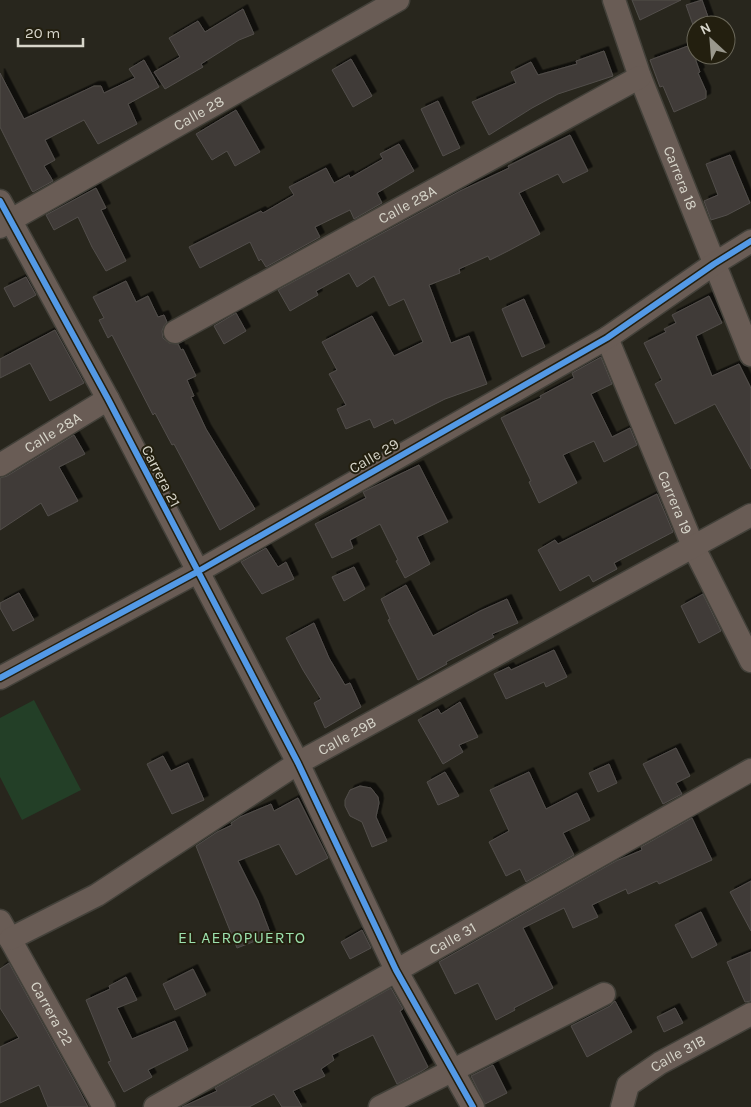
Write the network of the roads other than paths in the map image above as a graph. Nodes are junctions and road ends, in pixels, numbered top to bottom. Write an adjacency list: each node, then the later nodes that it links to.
1 (398, 0): 4 (street, Calle 28)
2 (614, 0): 3 (street, Carrera 18)
3 (640, 77): 6 (street, Carrera 18); 7 (street, Calle 28A)
4 (4, 216): 10 (street, Carrera 21)
5 (751, 241): 6 (street, Calle 29)
6 (714, 264): 8 (street, Calle 29); 9 (street, Carrera 18)
7 (175, 332)
8 (607, 338): 13 (street, Carrera 19); 14 (street, Calle 29)
9 (751, 356)
10 (108, 399): 11 (street, Calle 28A); 14 (street, Carrera 21)
11 (0, 465)
12 (751, 516): 13 (street, Calle 29B)
13 (693, 546): 15 (street, Carrera 19); 17 (street, Calle 29B)
14 (197, 572): 16 (street, Calle 29); 17 (street, Carrera 21)
15 (751, 661)
16 (0, 678)
17 (298, 762): 19 (street, Calle 29B); 20 (street, Carrera 21)
18 (751, 770): 20 (street, Calle 31)
19 (5, 930): 24 (street, Carrera 22)
20 (396, 970): 23 (street, Carrera 21); 25 (street, Calle 31)
21 (604, 994): 23 (street)
22 (751, 1014): 28 (street, Calle 31B)
23 (453, 1070): 26 (street); 27 (street, Carrera 21)
24 (104, 1107)
25 (155, 1107)
26 (380, 1107)
27 (473, 1107)
28 (622, 1107)

